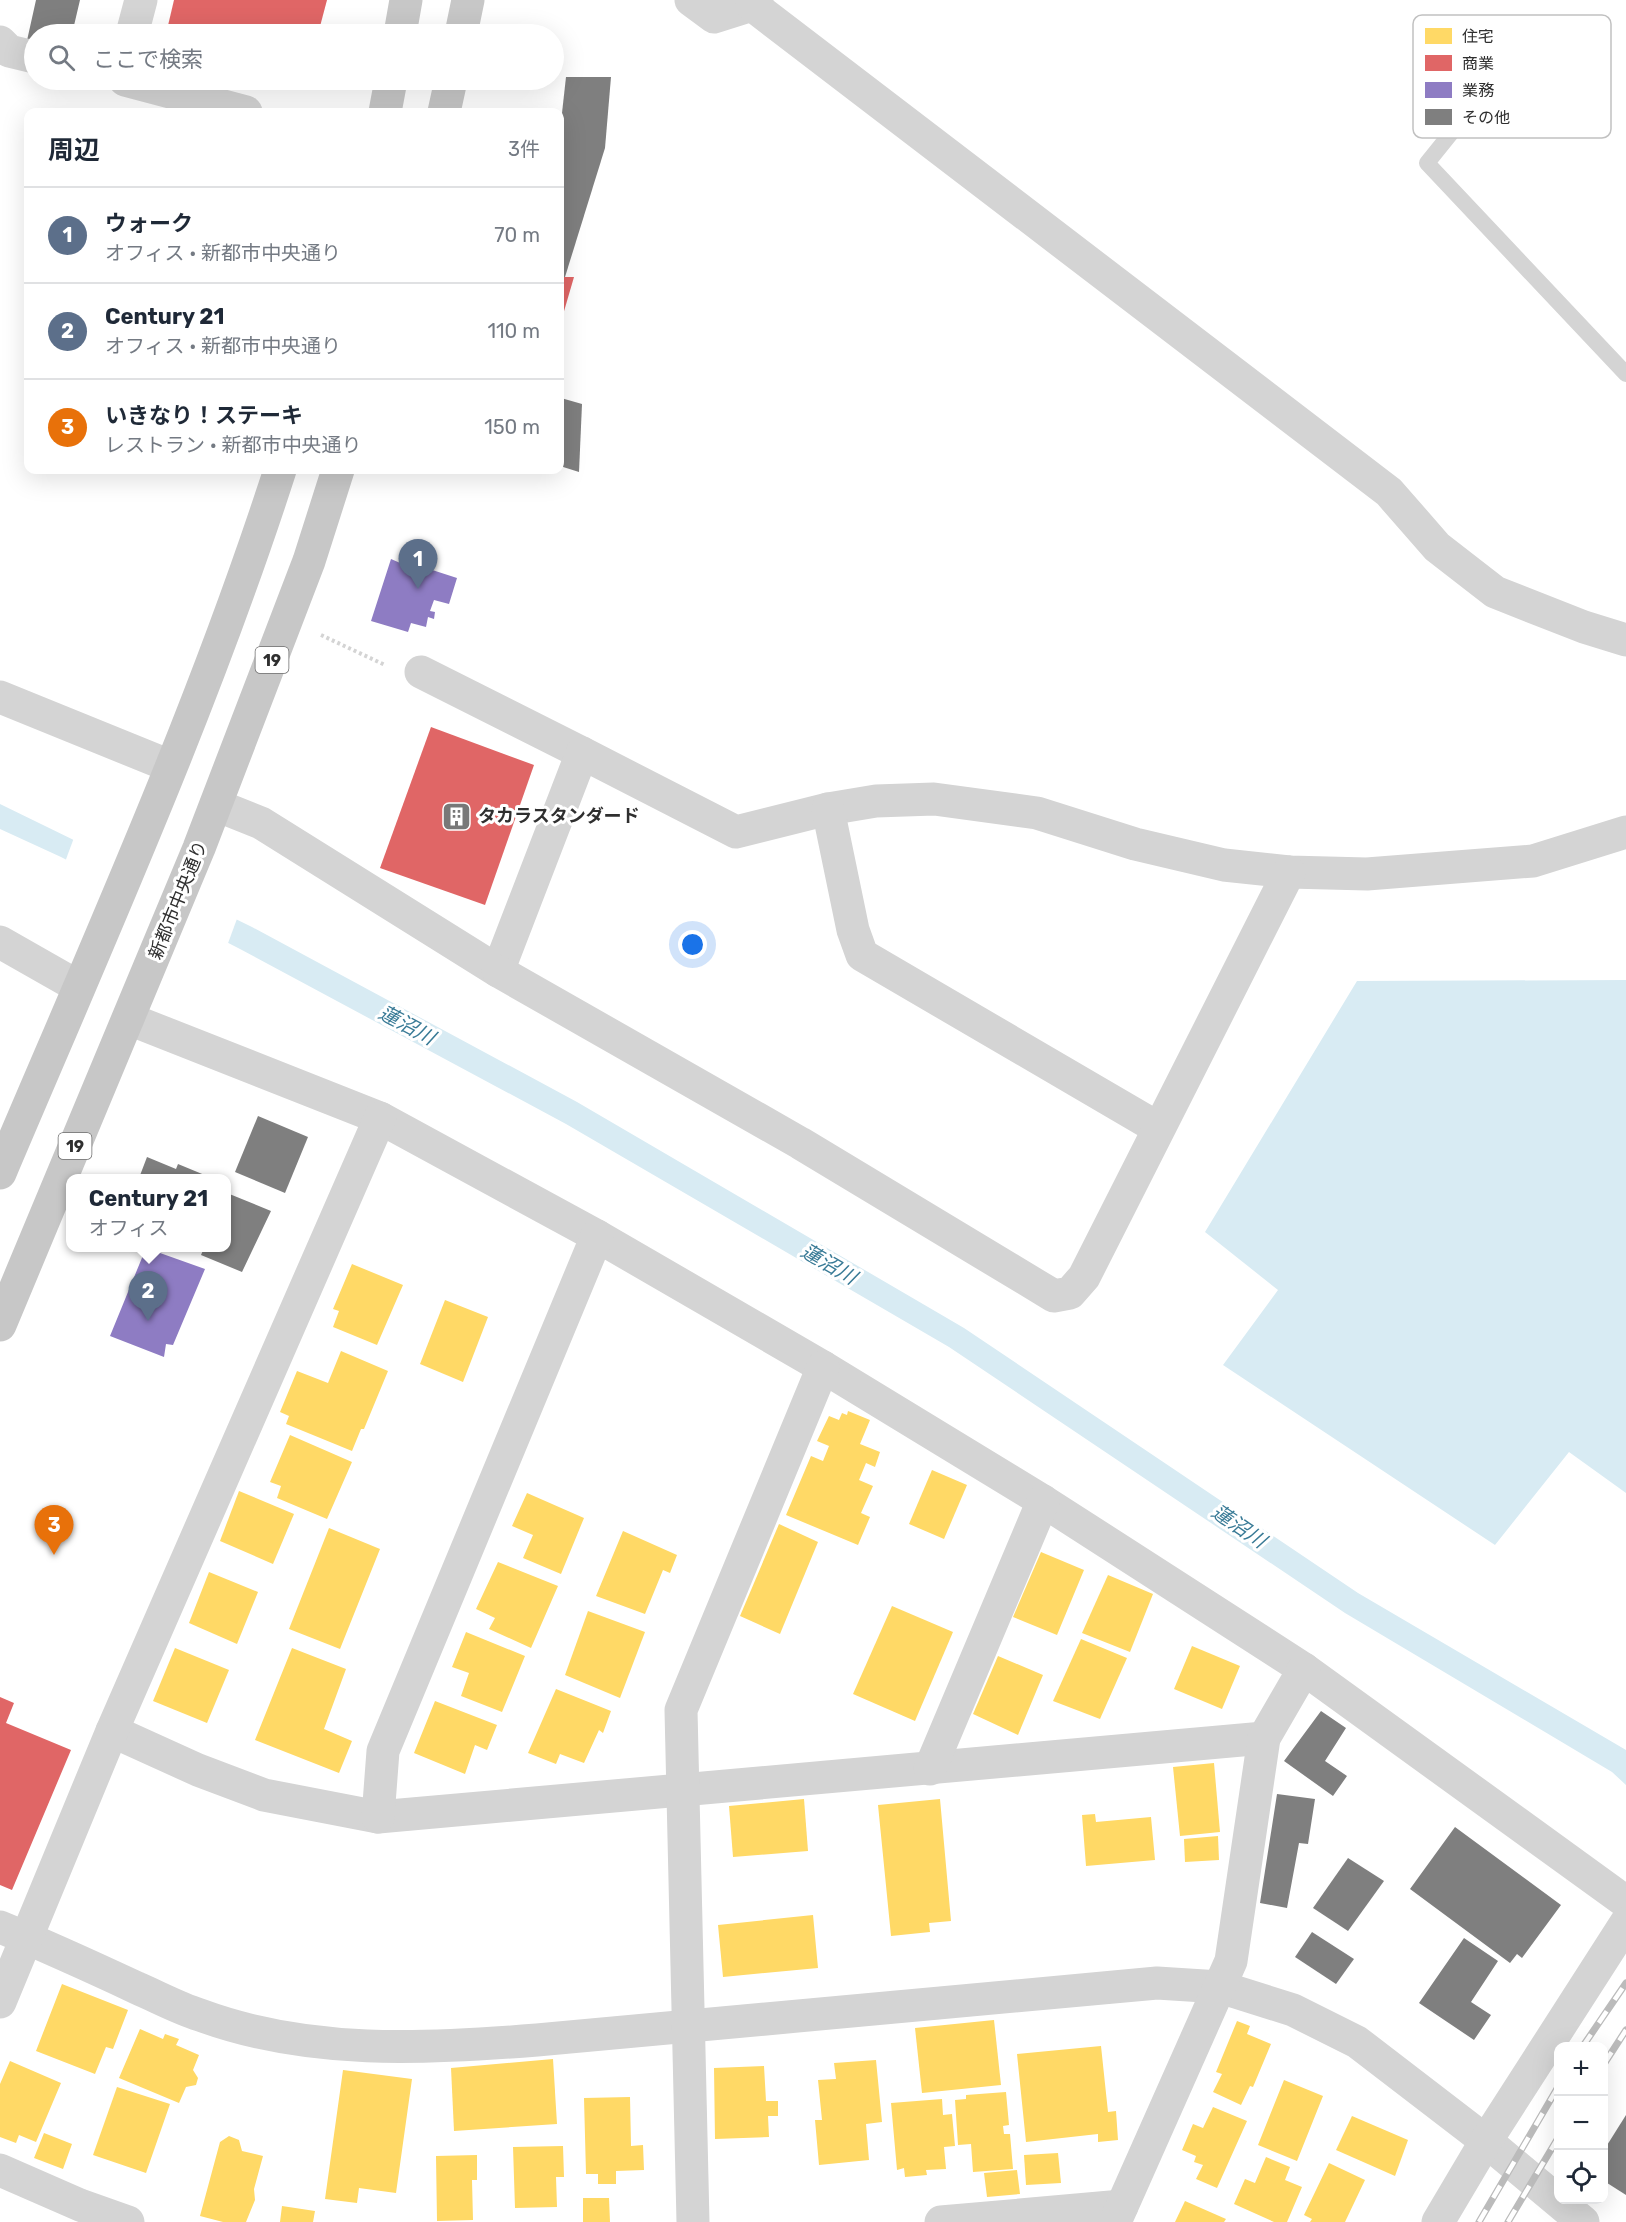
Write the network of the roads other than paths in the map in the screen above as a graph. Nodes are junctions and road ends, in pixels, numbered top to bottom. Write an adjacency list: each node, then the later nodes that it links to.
1 (141, 0): 6 (street)
2 (406, 0): 7 (main road)
3 (468, 0): 8 (main road)
4 (691, 0): 5 (street)
5 (755, 2): 21 (street)
6 (135, 24)
7 (402, 24)
8 (463, 24)
9 (0, 42): 10 (street)
10 (24, 55)
11 (163, 90): 14 (street)
12 (389, 90): 15 (main road)
13 (449, 90): 16 (main road)
14 (231, 108)
15 (385, 108)
16 (445, 108)
17 (1447, 138): 18 (lane)
18 (1626, 374)
19 (279, 474): 25 (main road)
20 (337, 474): 26 (main road, 新都市中央通り / 19)
21 (1626, 640)
22 (421, 672): 24 (street)
23 (0, 697): 25 (street)
24 (582, 753): 27 (street); 31 (street)
25 (170, 766): 32 (main road)
26 (216, 806): 31 (street); 33 (main road, 新都市中央通り / 19)
27 (828, 809): 29 (street); 35 (street)
28 (1626, 832): 29 (street)
29 (1289, 872): 35 (street)
30 (0, 942): 32 (street)
31 (498, 971): 35 (street)
32 (79, 987): 36 (main road)
33 (129, 1019): 34 (street); 38 (main road, 新都市中央通り / 19)
34 (380, 1118): 37 (street); 42 (street)
35 (1158, 1128)
36 (0, 1173)
37 (597, 1236): 39 (street); 46 (street)
38 (0, 1325)
39 (824, 1366): 40 (street); 45 (street)
40 (1043, 1501): 41 (street); 44 (street)
41 (1304, 1669): 43 (street); 47 (street)
42 (111, 1731): 46 (street); 49 (street)
43 (1264, 1738): 44 (street); 50 (street)
44 (930, 1769): 45 (street)
45 (683, 1791): 46 (street); 52 (street)
46 (378, 1817)
47 (1626, 1902)
48 (1626, 1923): 53 (street)
49 (14, 1933): 51 (street); 52 (street)
50 (1220, 1987): 52 (street); 53 (street); 55 (street)
51 (0, 2002)
52 (689, 2027): 57 (street)
53 (1486, 2142): 59 (street); 60 (street)
54 (0, 2170): 56 (street)
55 (1119, 2214): 58 (street)
56 (128, 2222)
57 (693, 2222)
58 (941, 2222)
59 (1438, 2222)
60 (1582, 2222)

